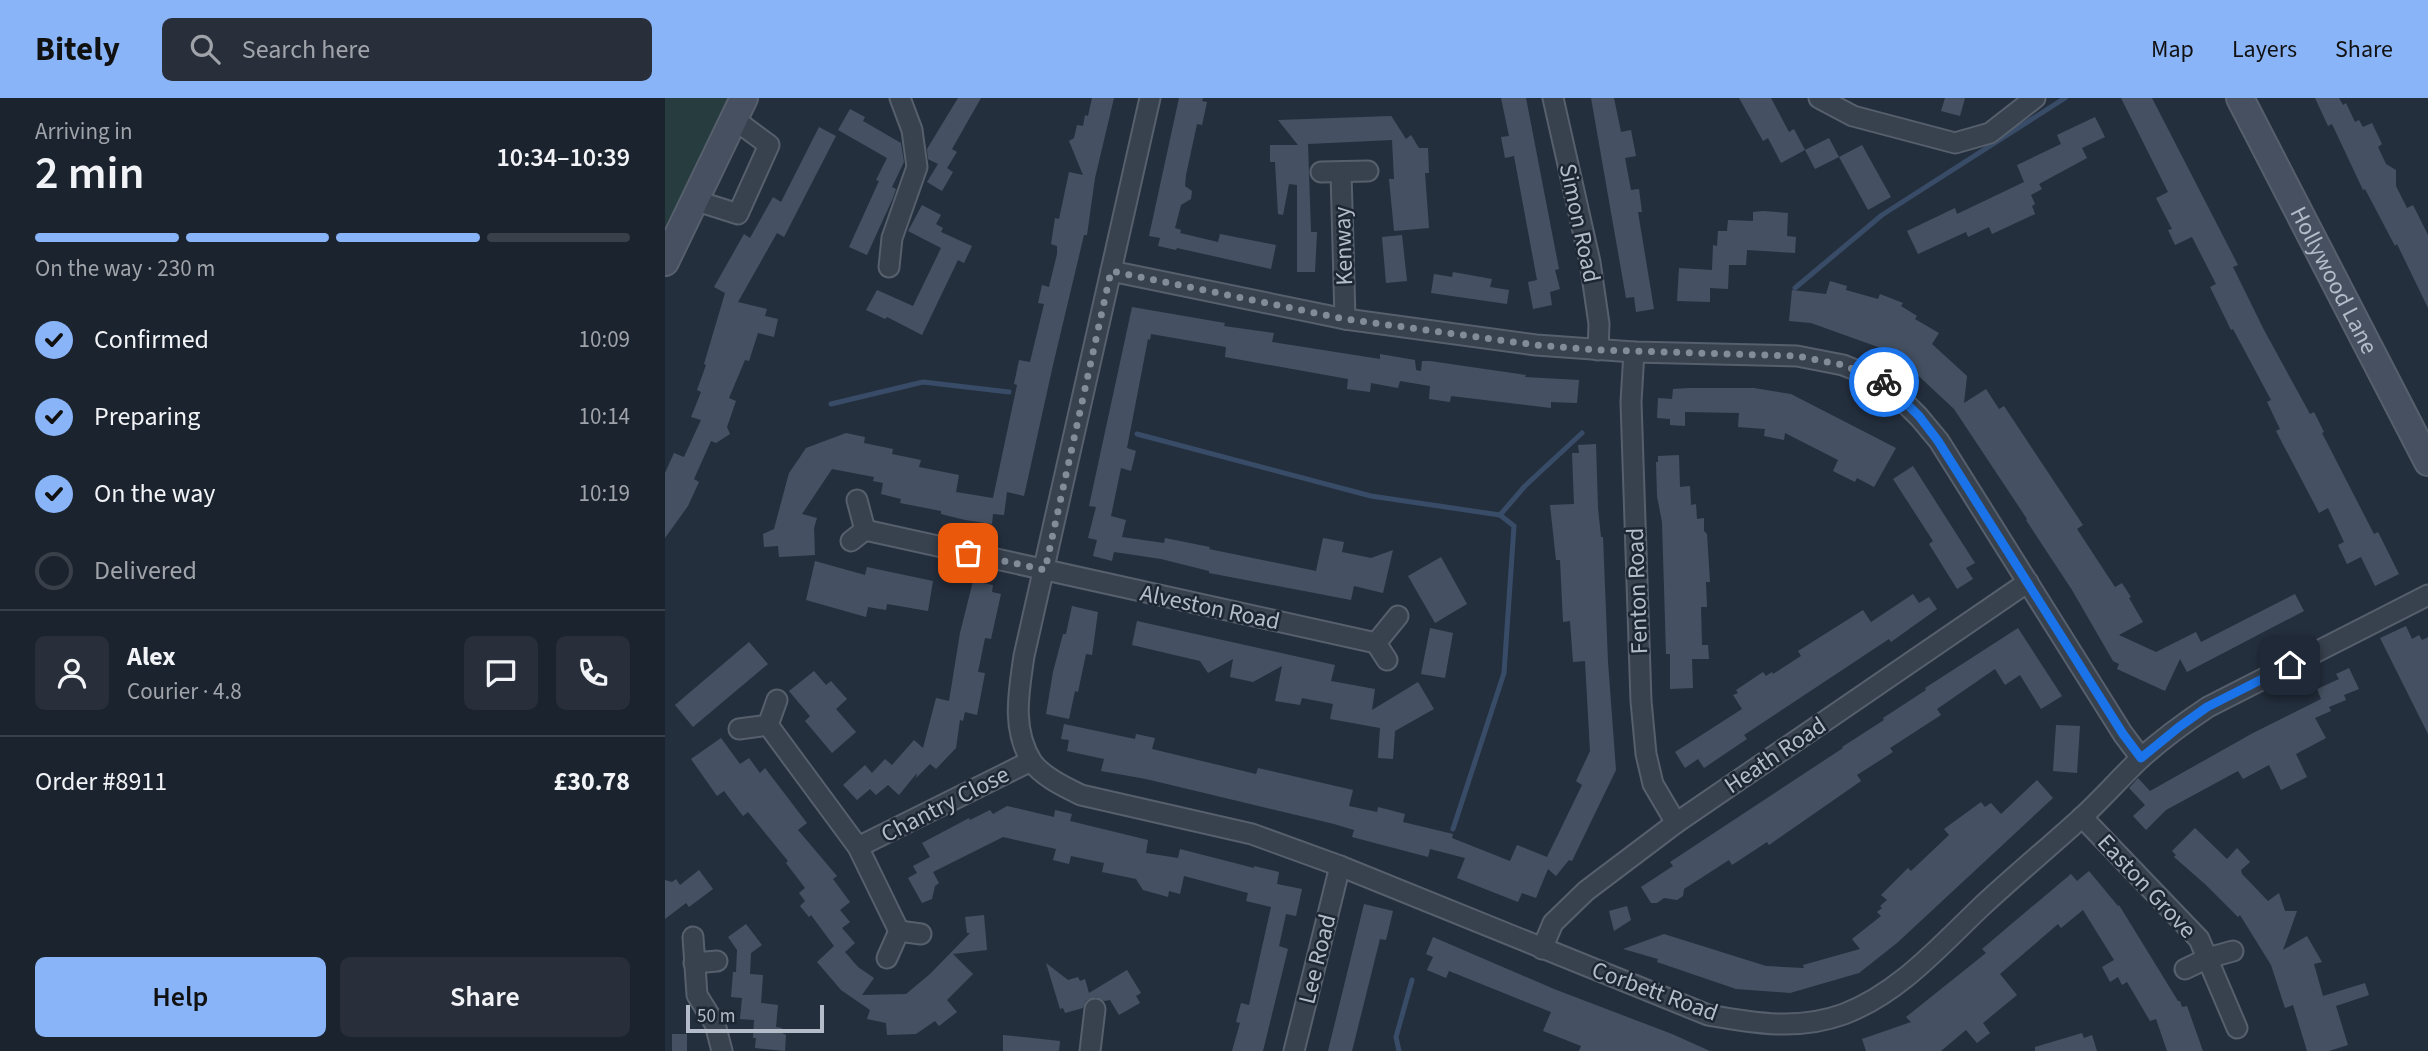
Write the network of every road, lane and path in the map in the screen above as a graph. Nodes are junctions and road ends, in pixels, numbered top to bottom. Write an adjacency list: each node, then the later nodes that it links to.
1 (900, 98): 11 (street)
2 (1150, 98): 12 (street)
3 (1553, 98): 14 (street, Simon Road)
4 (1819, 98): 5 (street)
5 (2035, 98)
6 (2239, 98): 16 (street, Hollywood Lane)
7 (739, 108): 9 (street); 9 (street)
8 (1368, 171): 13 (street, Kenway)
9 (694, 200): 10 (street)
10 (665, 262)
11 (889, 267)
12 (1111, 271): 13 (street); 18 (street)
13 (1345, 319): 14 (street)
14 (1598, 350): 15 (street)
15 (1634, 352): 19 (street); 30 (street, Fenton Road)
16 (2428, 462)
17 (857, 500): 18 (street, Alveston Road)
18 (1045, 570): 22 (street, Alveston Road); 28 (street)
19 (2028, 582): 27 (street); 30 (street, Heath Road)
20 (2428, 595): 27 (street, Corbett Road)
21 (1398, 615): 22 (street)
22 (1375, 643): 23 (street)
23 (1387, 660)
24 (777, 700): 25 (street)
25 (768, 725): 26 (street); 31 (street, Chantry Close)
26 (739, 729)
27 (2141, 758): 29 (street, Corbett Road)
28 (1031, 761): 31 (street, Chantry Close); 32 (street, Corbett Road)
29 (2082, 817): 36 (street, Corbett Road); 39 (street, Easton Grove)
30 (1676, 823): 36 (street, Heath Road)
31 (858, 847): 33 (street, Chantry Close)
32 (1340, 866): 36 (street, Corbett Road); 47 (street, Lee Road)
33 (899, 930): 34 (street); 38 (street)
34 (921, 934)
35 (693, 937): 41 (street)
36 (1542, 949)
37 (2234, 950): 39 (street, Easton Grove)
38 (887, 958)
39 (2208, 958): 42 (street, Easton Grove); 44 (street, Easton Grove)
40 (717, 961): 41 (street)
41 (694, 963): 45 (street)
42 (2185, 969)
43 (1095, 1009): 46 (street)
44 (2237, 1028)
45 (722, 1051)
46 (1090, 1051)
47 (1294, 1051)

